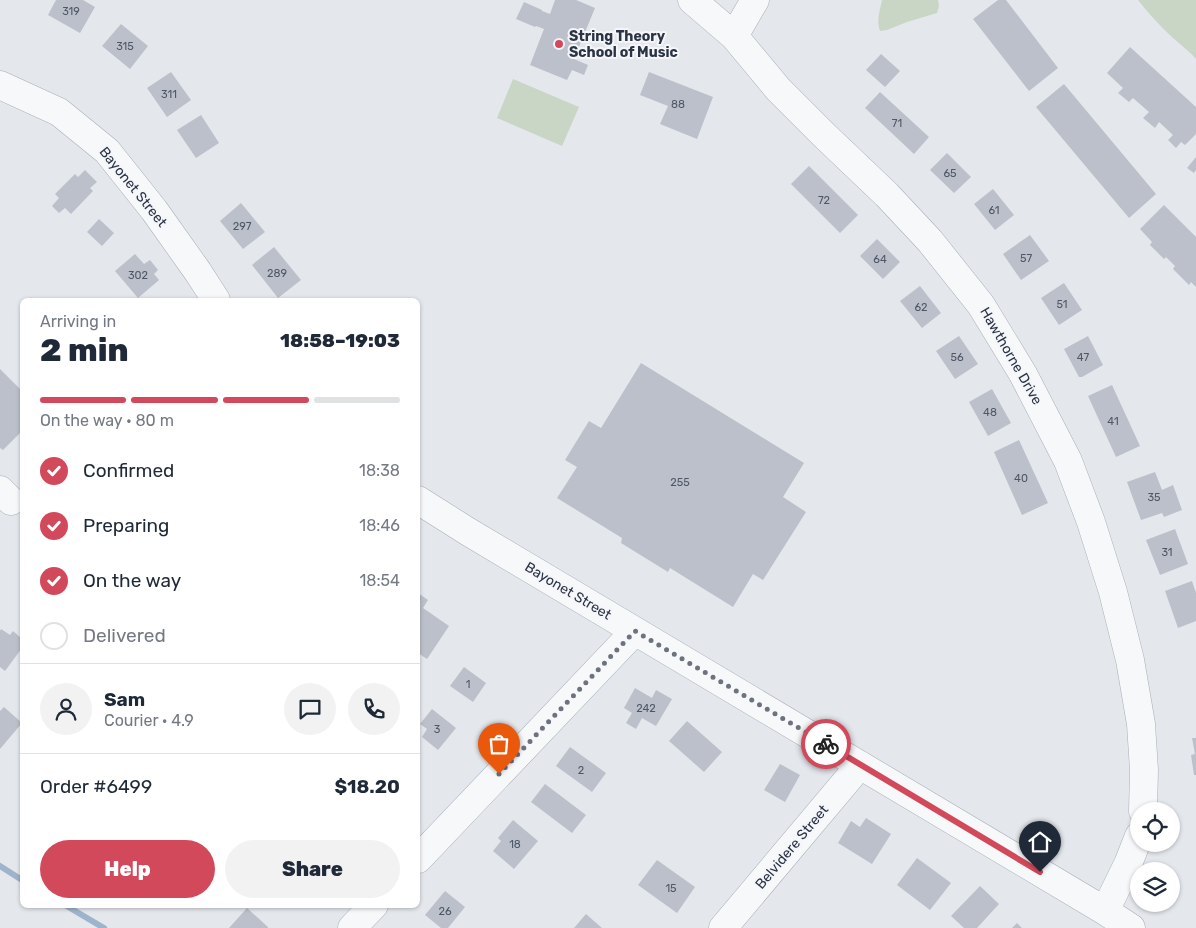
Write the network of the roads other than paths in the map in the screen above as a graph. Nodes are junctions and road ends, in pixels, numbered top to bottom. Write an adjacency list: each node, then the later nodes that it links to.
1 (692, 0): 3 (street, Hawthorne Drive)
2 (755, 0): 3 (street)
3 (734, 36): 9 (street, Hawthorne Drive)
4 (0, 85): 5 (street, Bayonet Street)
5 (215, 298)
6 (420, 501): 7 (street, Bayonet Street)
7 (635, 631): 8 (street, Bayonet Street); 11 (street)
8 (860, 765): 13 (street, Bayonet Street); 15 (street, Belvidere Street)
9 (1143, 802)
10 (1133, 852): 13 (street)
11 (420, 857)
12 (371, 908): 14 (street)
13 (1105, 910): 16 (street, Bayonet Street)
14 (352, 928)
15 (723, 928)
16 (1131, 928)

